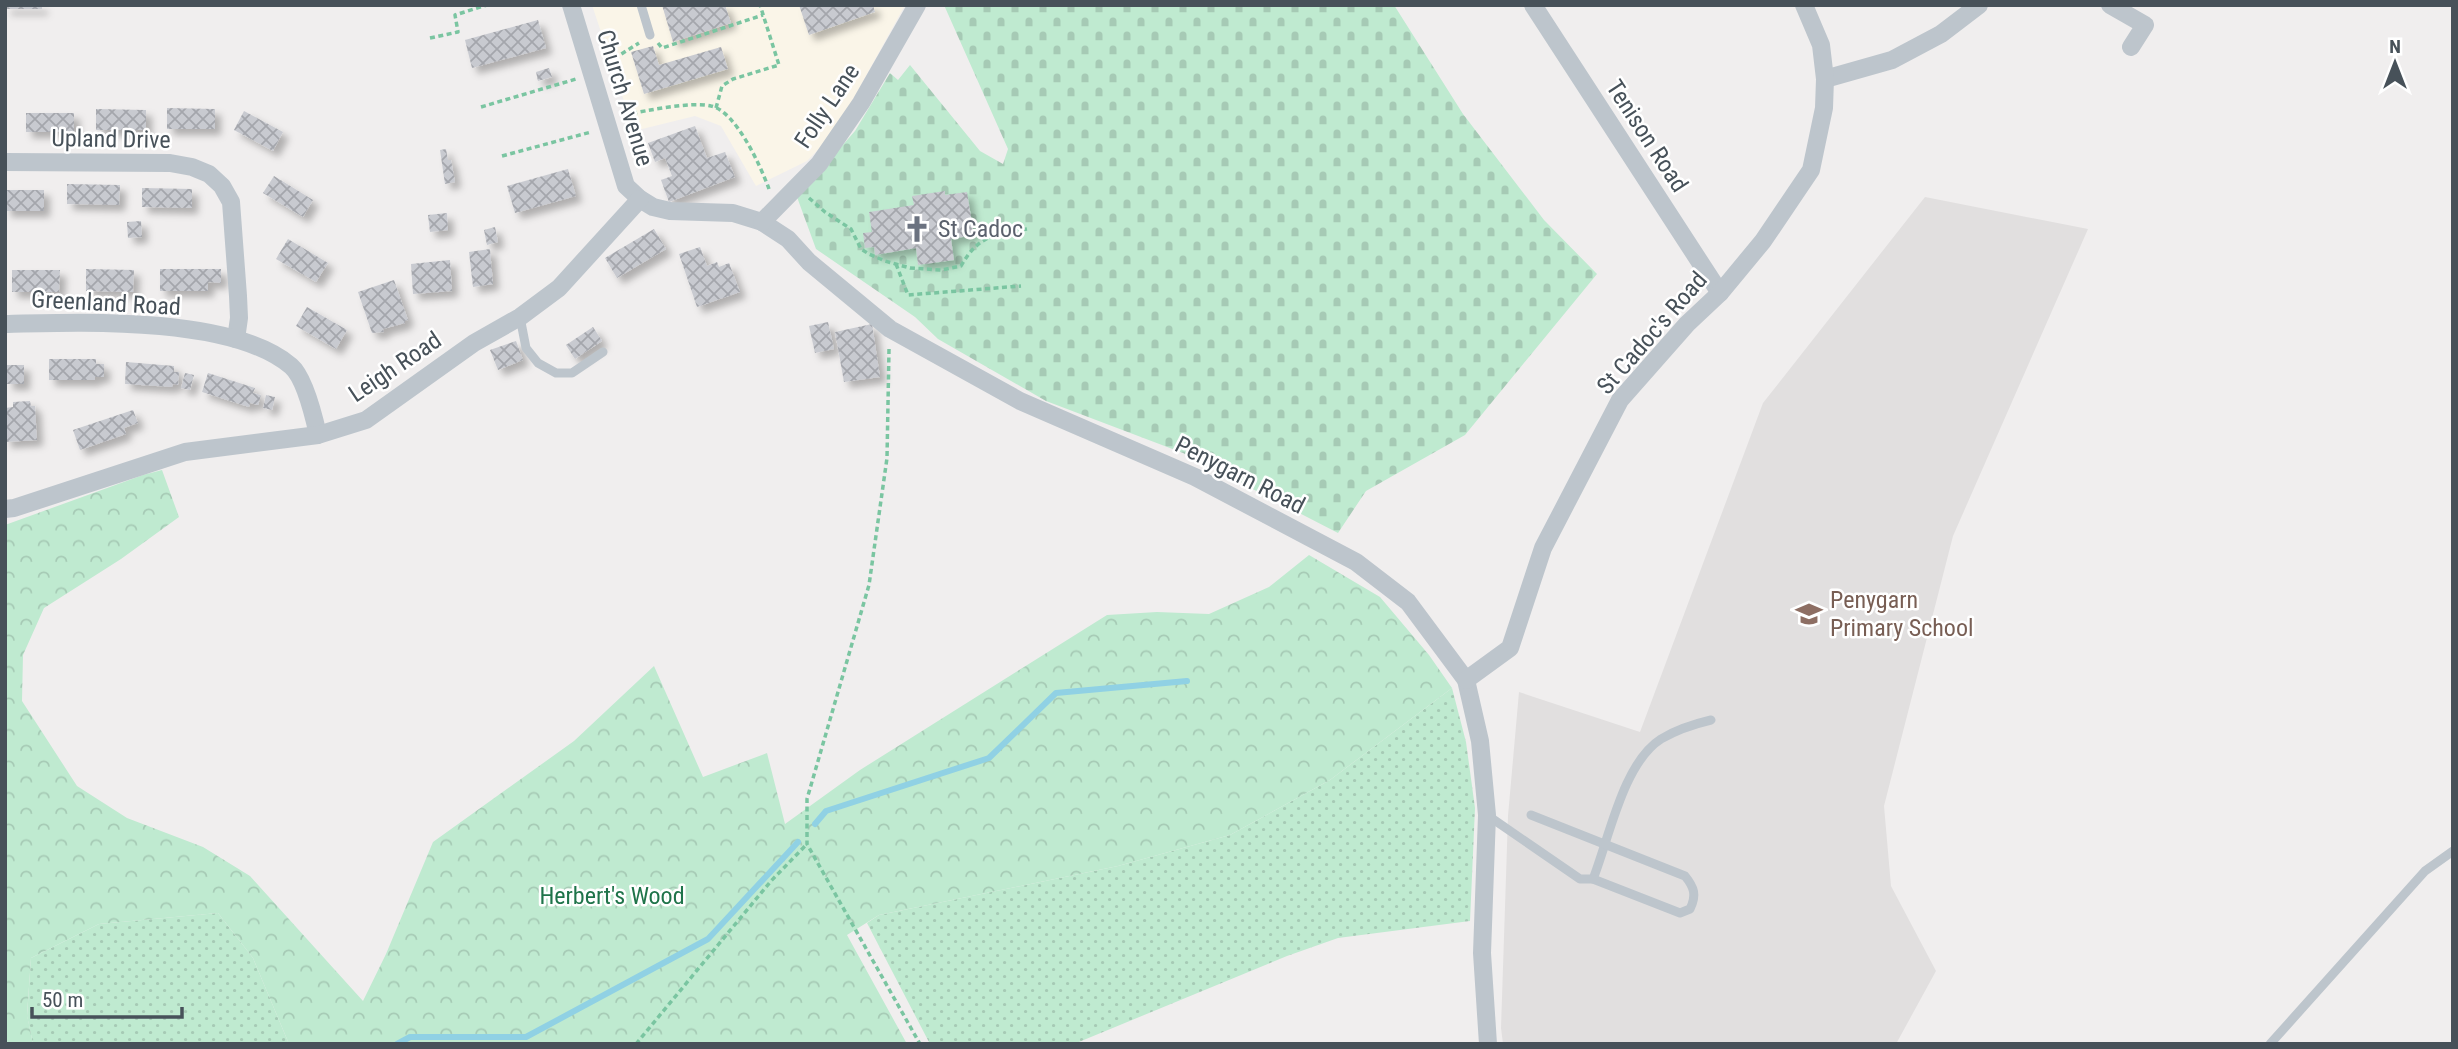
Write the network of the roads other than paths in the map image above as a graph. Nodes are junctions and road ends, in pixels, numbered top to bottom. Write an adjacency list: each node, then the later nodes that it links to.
1 (571, 5): 12 (street, Church Avenue)
2 (640, 5): 8 (lane)
3 (917, 5): 13 (street, Folly Lane)
4 (1533, 5): 14 (street, Tenison Road)
5 (1804, 5): 10 (street, St Cadoc's Road)
6 (1979, 5): 10 (street)
7 (2110, 5): 9 (street)
8 (650, 35)
9 (2131, 47)
10 (1825, 79): 14 (street, St Cadoc's Road)
11 (5, 162): 17 (street, Upland Drive)
12 (640, 200): 13 (street, Penygarn Road); 15 (street, Leigh Road)
13 (762, 222): 21 (street, Penygarn Road)
14 (1720, 293): 21 (street, St Cadoc's Road)
15 (520, 317): 18 (lane); 19 (street, Leigh Road)
16 (5, 324): 17 (street, Greenland Road)
17 (236, 339): 19 (street, Greenland Road)
18 (603, 352)
19 (318, 435): 20 (street, Leigh Road)
20 (5, 509)
21 (1466, 680): 23 (street, Penygarn Road)
22 (1712, 720): 25 (lane)
23 (1487, 815): 27 (lane); 28 (street, Penygarn Road)
24 (1531, 815): 25 (lane)
25 (1606, 844): 27 (lane); 27 (lane)
26 (2453, 852): 29 (lane)
27 (1593, 879)
28 (1488, 1044)
29 (2270, 1044)

